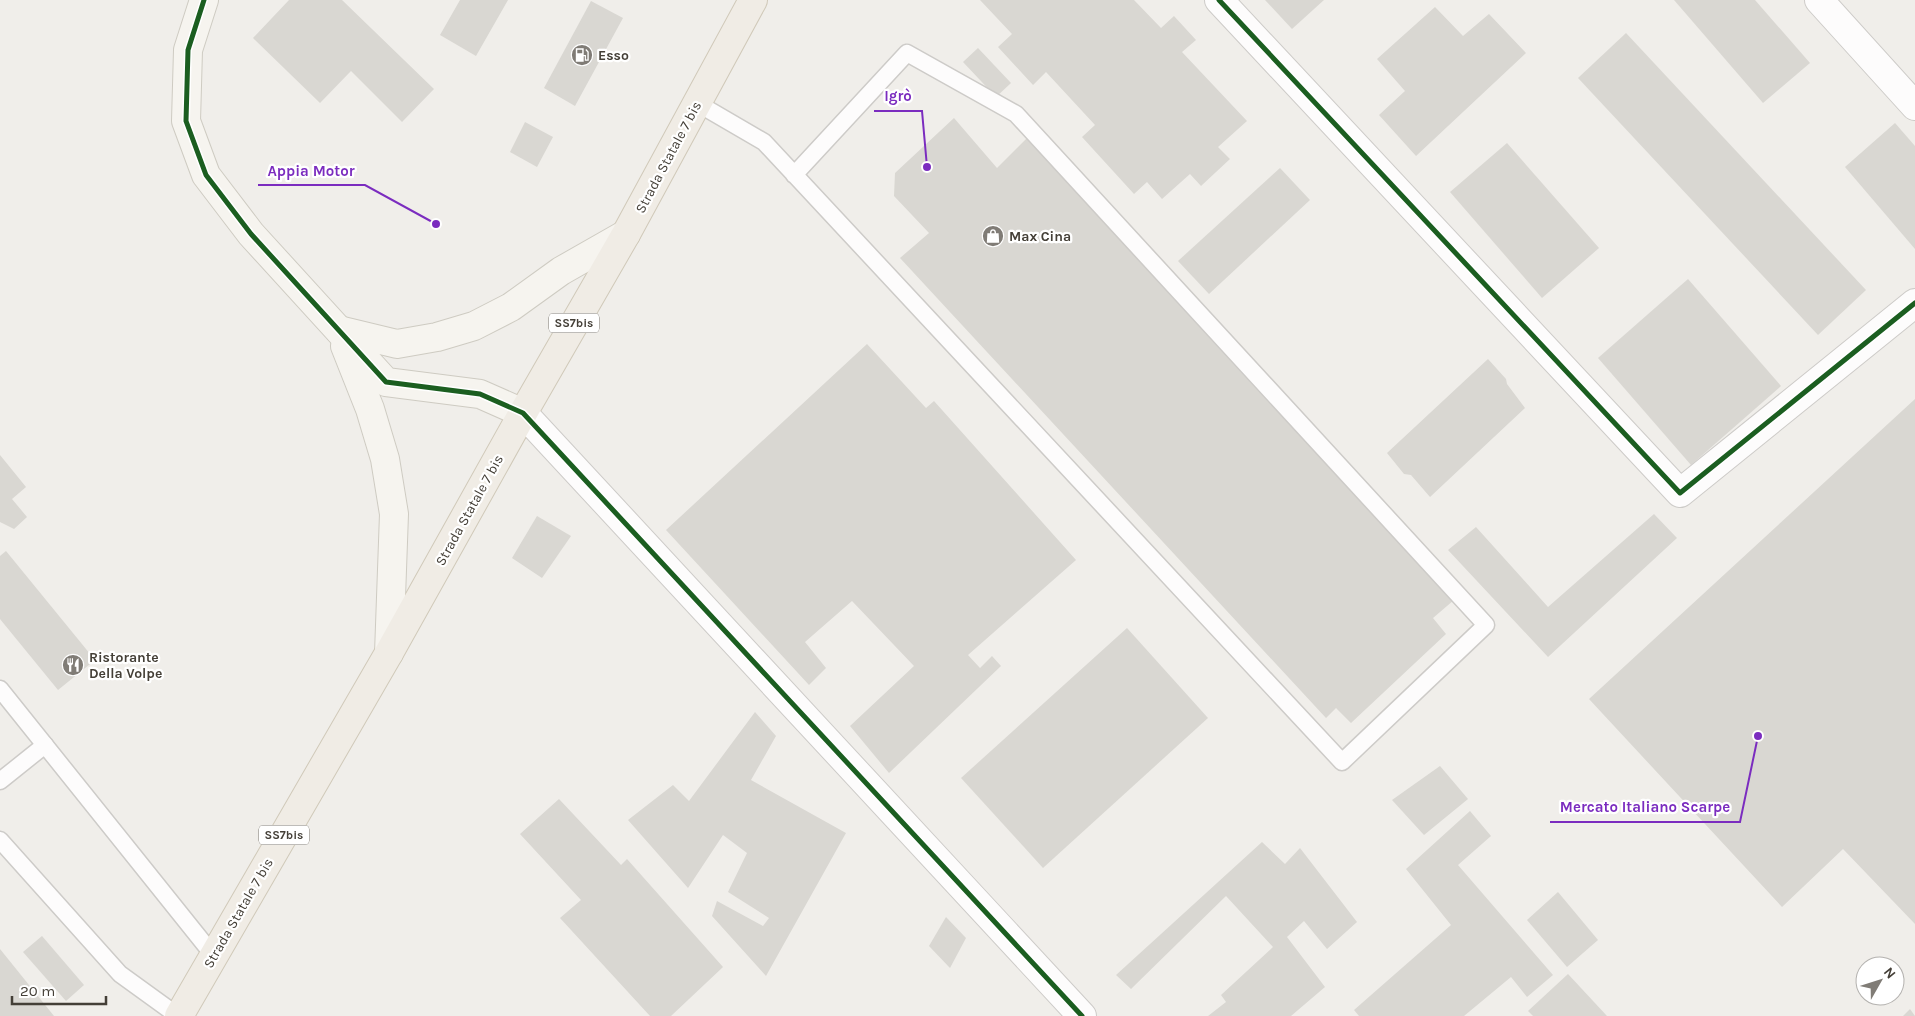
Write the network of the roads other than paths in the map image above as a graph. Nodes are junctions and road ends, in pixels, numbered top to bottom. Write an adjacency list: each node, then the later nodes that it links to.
1 (204, 0): 10 (street)
2 (753, 0): 5 (main road, Strada Statale 7 bis / SS7bis)
3 (1219, 0): 9 (street)
4 (1819, 0): 6 (street)
5 (697, 103): 7 (lane); 8 (main road, Strada Statale 7 bis / SS7bis)
6 (1915, 106)
7 (794, 175): 7 (lane)
8 (626, 234): 10 (street); 11 (main road, Strada Statale 7 bis / SS7bis)
9 (1915, 303)
10 (339, 330): 11 (street); 12 (street)
11 (523, 413): 12 (main road, Strada Statale 7 bis / SS7bis); 19 (street)
12 (389, 653): 17 (main road, Strada Statale 7 bis / SS7bis)
13 (0, 689): 14 (lane)
14 (45, 745): 15 (lane); 17 (lane)
15 (0, 781)
16 (0, 840): 18 (lane)
17 (214, 956): 18 (main road, Strada Statale 7 bis / SS7bis)
18 (178, 1016)
19 (1082, 1016)

